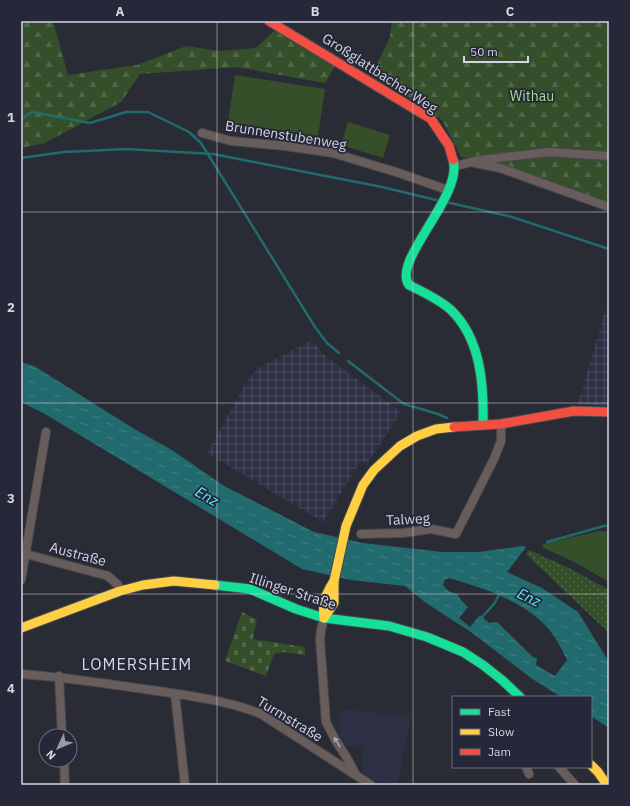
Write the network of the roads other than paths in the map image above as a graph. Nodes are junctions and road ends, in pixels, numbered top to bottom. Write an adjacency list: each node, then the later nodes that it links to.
1 (269, 21): 5 (street, Großglattbacher Weg)
2 (202, 133): 6 (street, Brunnenstubenweg)
3 (609, 156): 4 (street)
4 (471, 162): 5 (street); 7 (street)
5 (455, 166): 6 (street)
6 (447, 193): 9 (street)
7 (609, 207)
8 (609, 412): 10 (street)
9 (483, 424): 10 (street); 16 (street)
10 (501, 424): 12 (street, Talweg)
11 (46, 432): 13 (street)
12 (360, 534)
13 (23, 553): 14 (street); 15 (street, Austraße)
14 (21, 580)
15 (120, 591): 16 (street, Illinger Straße); 17 (street, Illinger Straße)
16 (324, 618): 21 (street, Illinger Straße); 26 (street, one-way to 16)
17 (21, 628)
18 (21, 674): 19 (street, Turmstraße)
19 (58, 676): 20 (street, Turmstraße); 22 (street)
20 (175, 694): 26 (street, Turmstraße); 28 (street)
21 (519, 696)
22 (61, 728)
23 (592, 766): 31 (street)
24 (64, 768): 27 (street)
25 (560, 768): 30 (street)
26 (356, 776): 29 (street, Turmstraße)
27 (65, 785)
28 (185, 785)
29 (371, 785)
30 (575, 785)
31 (607, 785)

